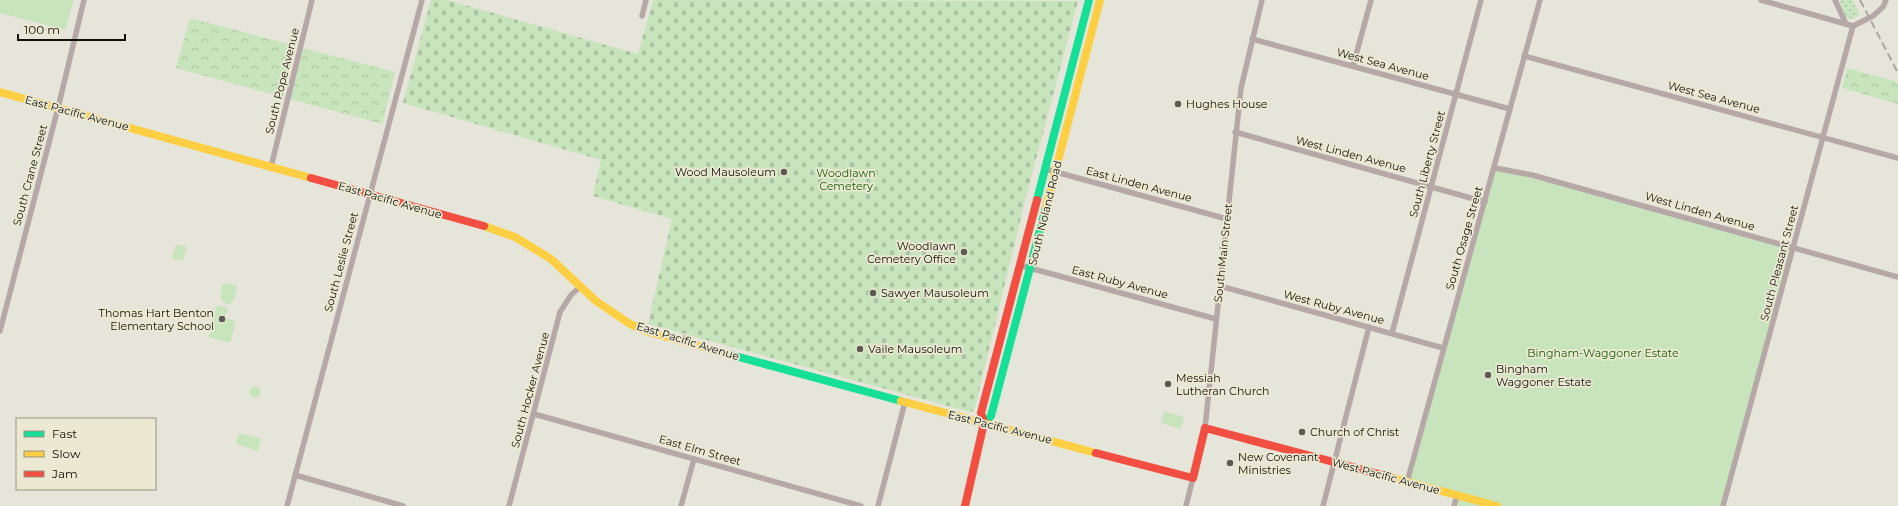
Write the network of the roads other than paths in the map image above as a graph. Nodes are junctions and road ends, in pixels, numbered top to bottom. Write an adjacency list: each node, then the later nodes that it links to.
1 (84, 0): 22 (street, South Crane Street)
2 (312, 0): 27 (street, South Pope Avenue)
3 (422, 0): 32 (street, South Leslie Street)
4 (646, 0): 14 (street)
5 (1089, 0): 29 (street, South Noland Road)
6 (1100, 0): 30 (street, South Noland Road)
7 (1262, 0): 17 (street, South Main Street)
8 (1371, 0): 19 (street)
9 (1481, 0): 21 (street, South Liberty Street)
10 (1540, 0): 18 (street, South Osage Street)
11 (1761, 0): 15 (street)
12 (1835, 0): 15 (street)
13 (1886, 0): 16 (street)
14 (642, 16)
15 (1846, 24): 16 (street)
16 (1853, 26): 25 (street, South Pleasant Street)
17 (1252, 39): 19 (street, West Sea Avenue); 24 (street, South Main Street)
18 (1524, 56): 23 (street, South Osage Street); 25 (street, West Sea Avenue)
19 (1353, 66): 21 (street, West Sea Avenue)
20 (0, 92): 22 (street, East Pacific Avenue)
21 (1457, 94): 23 (street, West Sea Avenue); 31 (street, South Liberty Street)
22 (58, 108): 27 (street, East Pacific Avenue); 43 (street, South Crane Street)
23 (1510, 109): 28 (street, South Osage Street)
24 (1236, 132): 31 (street, West Linden Avenue); 34 (street, South Main Street)
25 (1823, 138): 26 (street, West Sea Avenue); 35 (street, South Pleasant Street)
26 (1898, 158)
27 (271, 167): 32 (street, East Pacific Avenue)
28 (1495, 168): 33 (street, South Osage Street); 35 (street, West Linden Avenue)
29 (1045, 169): 30 (street, East Linden Avenue); 36 (street, South Noland Road)
30 (1055, 172): 34 (street, East Linden Avenue); 37 (street, South Noland Road)
31 (1432, 187): 33 (street, West Linden Avenue); 44 (street, South Liberty Street)
32 (370, 194): 39 (street, East Pacific Avenue); 52 (street, South Leslie Street)
33 (1485, 202): 45 (street, South Osage Street)
34 (1227, 219): 40 (street, South Main Street)
35 (1794, 247): 38 (street, West Linden Avenue); 67 (street, South Pleasant Street)
36 (1019, 265): 37 (street, East Ruby Avenue); 48 (street, South Noland Road)
37 (1031, 268): 41 (street, East Ruby Avenue); 48 (street, South Noland Road)
38 (1898, 277)
39 (581, 286): 46 (street, East Pacific Avenue); 47 (street, South Hocker Avenue)
40 (1220, 286): 41 (street, South Main Street); 42 (street, West Ruby Avenue)
41 (1216, 319): 49 (street, South Main Street)
42 (1369, 327): 44 (street, West Ruby Avenue); 51 (street)
43 (0, 331)
44 (1392, 333): 45 (street, West Ruby Avenue)
45 (1443, 348): 54 (street, South Osage Street)
46 (905, 402): 48 (street, East Pacific Avenue); 61 (street)
47 (534, 414): 50 (street, East Elm Street); 58 (street, South Hocker Avenue)
48 (984, 423): 53 (street, East Pacific Avenue); 62 (street, South Noland Road)
49 (1205, 428): 51 (street, West Pacific Avenue); 53 (street, South Main Street)
50 (694, 459): 59 (street); 60 (street, East Elm Street)
51 (1336, 462): 54 (street, West Pacific Avenue); 64 (street)
52 (295, 475): 56 (street, South Leslie Street); 57 (street)
53 (1193, 478): 63 (street, South Main Street)
54 (1407, 482): 55 (street, West Pacific Avenue)
55 (1457, 495): 65 (street); 66 (street, West Pacific Avenue)
56 (287, 506)
57 (403, 506)
58 (509, 506)
59 (681, 506)
60 (861, 506)
61 (878, 506)
62 (965, 506)
63 (1186, 506)
64 (1323, 506)
65 (1454, 506)
66 (1497, 506)
67 (1723, 506)

